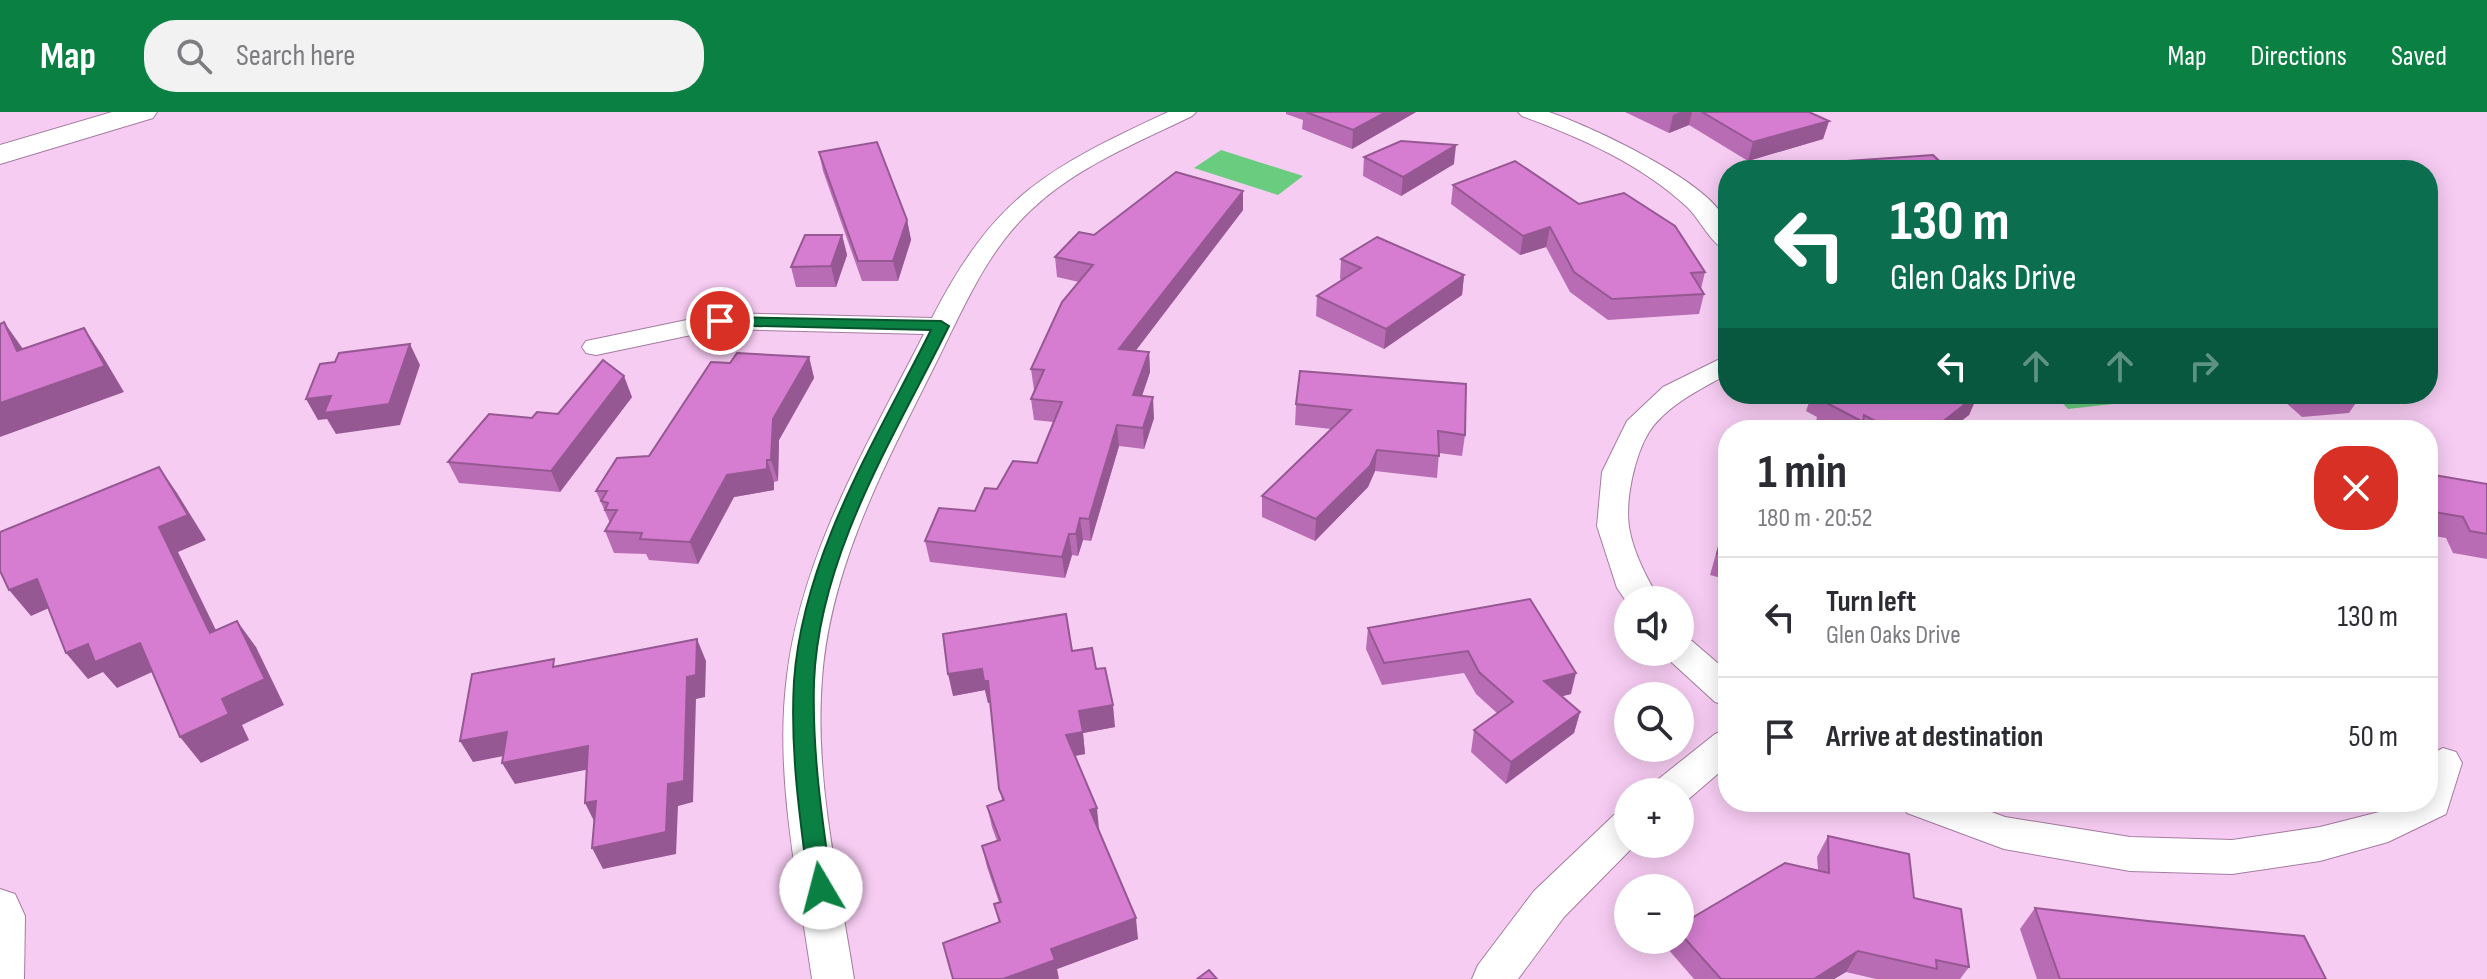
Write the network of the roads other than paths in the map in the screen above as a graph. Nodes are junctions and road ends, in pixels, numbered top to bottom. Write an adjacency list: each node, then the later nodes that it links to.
1 (143, 112): 4 (main road)
2 (1185, 112): 6 (street)
3 (1529, 112): 5 (street)
4 (0, 155)
5 (1718, 229)
6 (941, 326): 7 (street); 21 (street)
7 (596, 347)
8 (1718, 368): 9 (street)
9 (1633, 586)
10 (1694, 662): 11 (street)
11 (1718, 683)
12 (1718, 752): 14 (street)
13 (2443, 763): 15 (street)
14 (1687, 778)
15 (2438, 781)
16 (1948, 812): 17 (street)
17 (2415, 812)
18 (1614, 841): 22 (street)
19 (0, 907): 20 (street)
20 (3, 979)
21 (833, 979)
22 (1493, 979)

